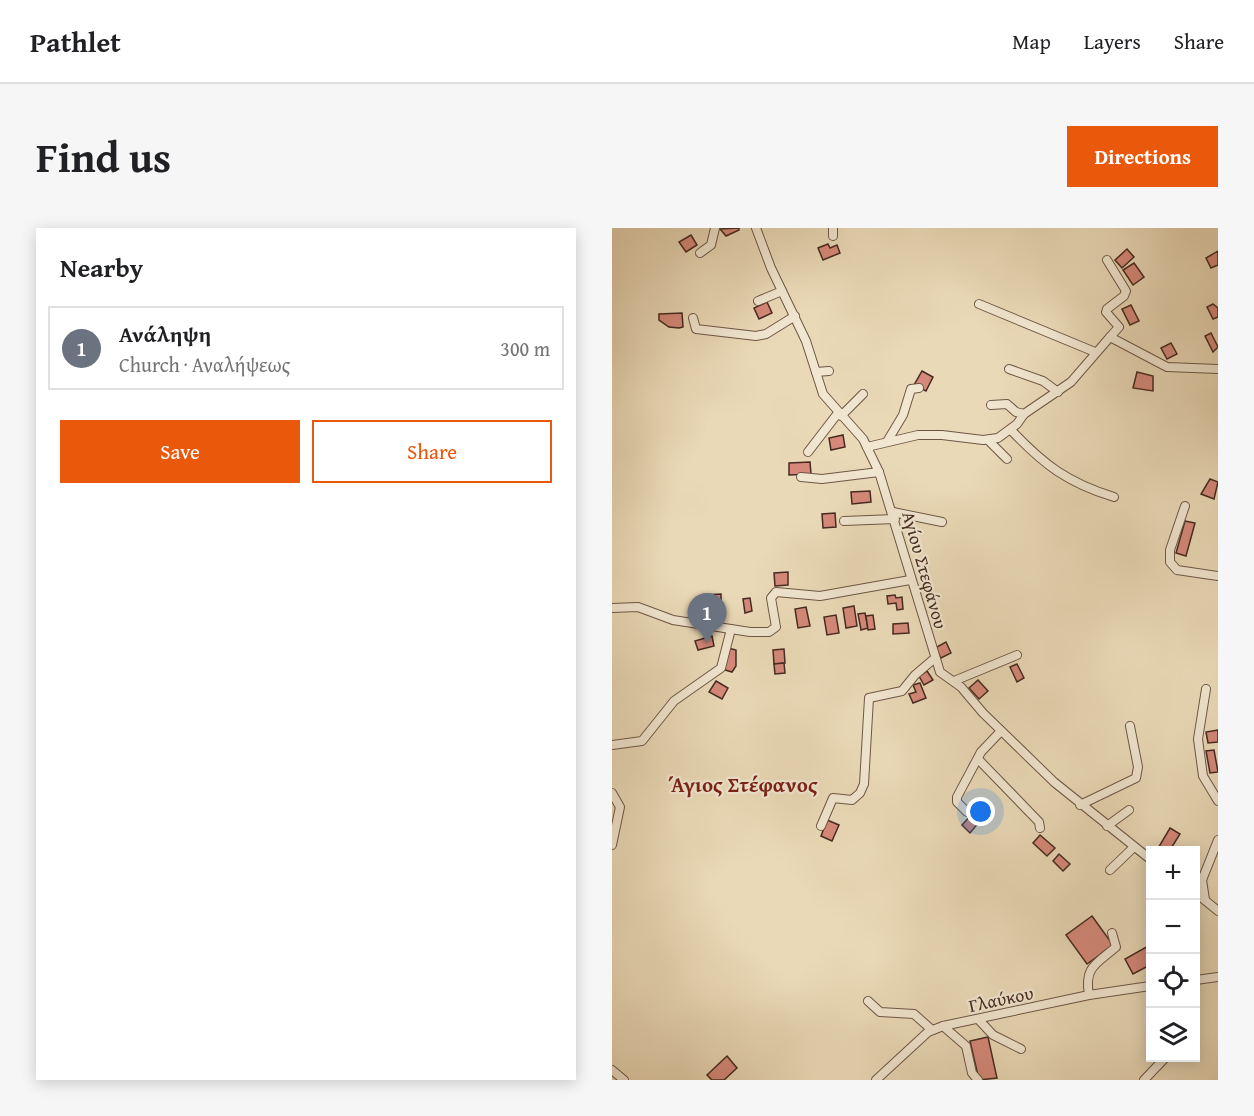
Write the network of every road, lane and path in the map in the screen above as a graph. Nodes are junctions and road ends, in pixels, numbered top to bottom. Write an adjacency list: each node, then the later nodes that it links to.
1 (715, 228): 3 (street)
2 (756, 228): 5 (street, Αγίου Στεφάνου)
3 (700, 254)
4 (1107, 260): 10 (street)
5 (782, 291): 6 (street); 8 (street, Αγίου Στεφάνου)
6 (758, 301)
7 (979, 304): 11 (street)
8 (795, 316): 9 (street); 15 (street, Αγίου Στεφάνου)
9 (693, 318)
10 (1110, 337): 11 (street); 13 (street)
11 (1095, 352): 17 (street)
12 (1009, 369): 17 (street)
13 (1218, 369)
14 (829, 371): 15 (street)
15 (816, 372): 20 (street, Αγίου Στεφάνου)
16 (919, 388): 23 (street)
17 (1058, 392): 21 (street)
18 (863, 394): 20 (street)
19 (991, 405): 21 (street)
20 (840, 414): 25 (street, Αγίου Στεφάνου); 26 (street)
21 (1024, 414): 22 (street)
22 (1011, 430): 24 (street); 30 (street)
23 (888, 440): 24 (street); 25 (street)
24 (988, 440): 27 (street)
25 (867, 447): 28 (street, Αγίου Στεφάνου)
26 (808, 452)
27 (1007, 459)
28 (879, 472): 29 (street); 32 (street, Αγίου Στεφάνου)
29 (801, 477)
30 (1114, 497)
31 (1185, 506): 35 (street)
32 (894, 515): 33 (street); 34 (street); 36 (street, Αγίου Στεφάνου)
33 (844, 521)
34 (942, 522)
35 (1218, 576)
36 (910, 580): 38 (street); 40 (street, Αγίου Στεφάνου)
37 (612, 608): 38 (street)
38 (731, 629): 45 (street)
39 (1017, 656): 41 (street)
40 (935, 658): 41 (street, Αγίου Στεφάνου); 52 (street)
41 (954, 681): 44 (street, Αγίου Στεφάνου)
42 (1206, 689): 48 (street)
43 (1130, 726): 49 (street)
44 (1001, 731): 46 (street); 49 (street, Αγίου Στεφάνου)
45 (612, 745)
46 (978, 759): 51 (street); 54 (street)
47 (612, 793): 56 (street)
48 (1218, 801)
49 (1080, 805): 53 (street, Αγίου Στεφάνου)
50 (1129, 810): 53 (street)
51 (967, 812)
52 (821, 826)
53 (1107, 826): 57 (street, Αγίου Στεφάνου)
54 (1040, 828)
55 (1218, 840): 58 (street)
56 (612, 845)
57 (1134, 847): 59 (street, Αγίου Στεφάνου); 60 (street)
58 (1216, 849): 61 (street)
59 (1146, 857)
60 (1110, 870)
61 (1200, 878)
62 (1200, 883): 64 (street)
63 (1200, 896): 64 (street)
64 (1205, 900): 65 (street)
65 (1218, 911)
66 (1112, 933): 70 (street)
67 (1218, 977): 68 (street)
68 (1200, 979)
69 (1146, 987): 70 (street, Γλαύκου)
70 (1089, 995): 72 (street, Γλαύκου)
71 (868, 1001): 74 (street)
72 (979, 1020): 73 (street, Γλαύκου); 75 (street)
73 (943, 1026): 74 (street, Γλαύκου); 80 (street)
74 (932, 1030): 79 (street, Γλαύκου)
75 (1021, 1049)
76 (1161, 1062): 81 (street)
77 (612, 1070): 78 (street)
78 (624, 1080)
79 (876, 1080)
80 (978, 1080)
81 (1144, 1080)

